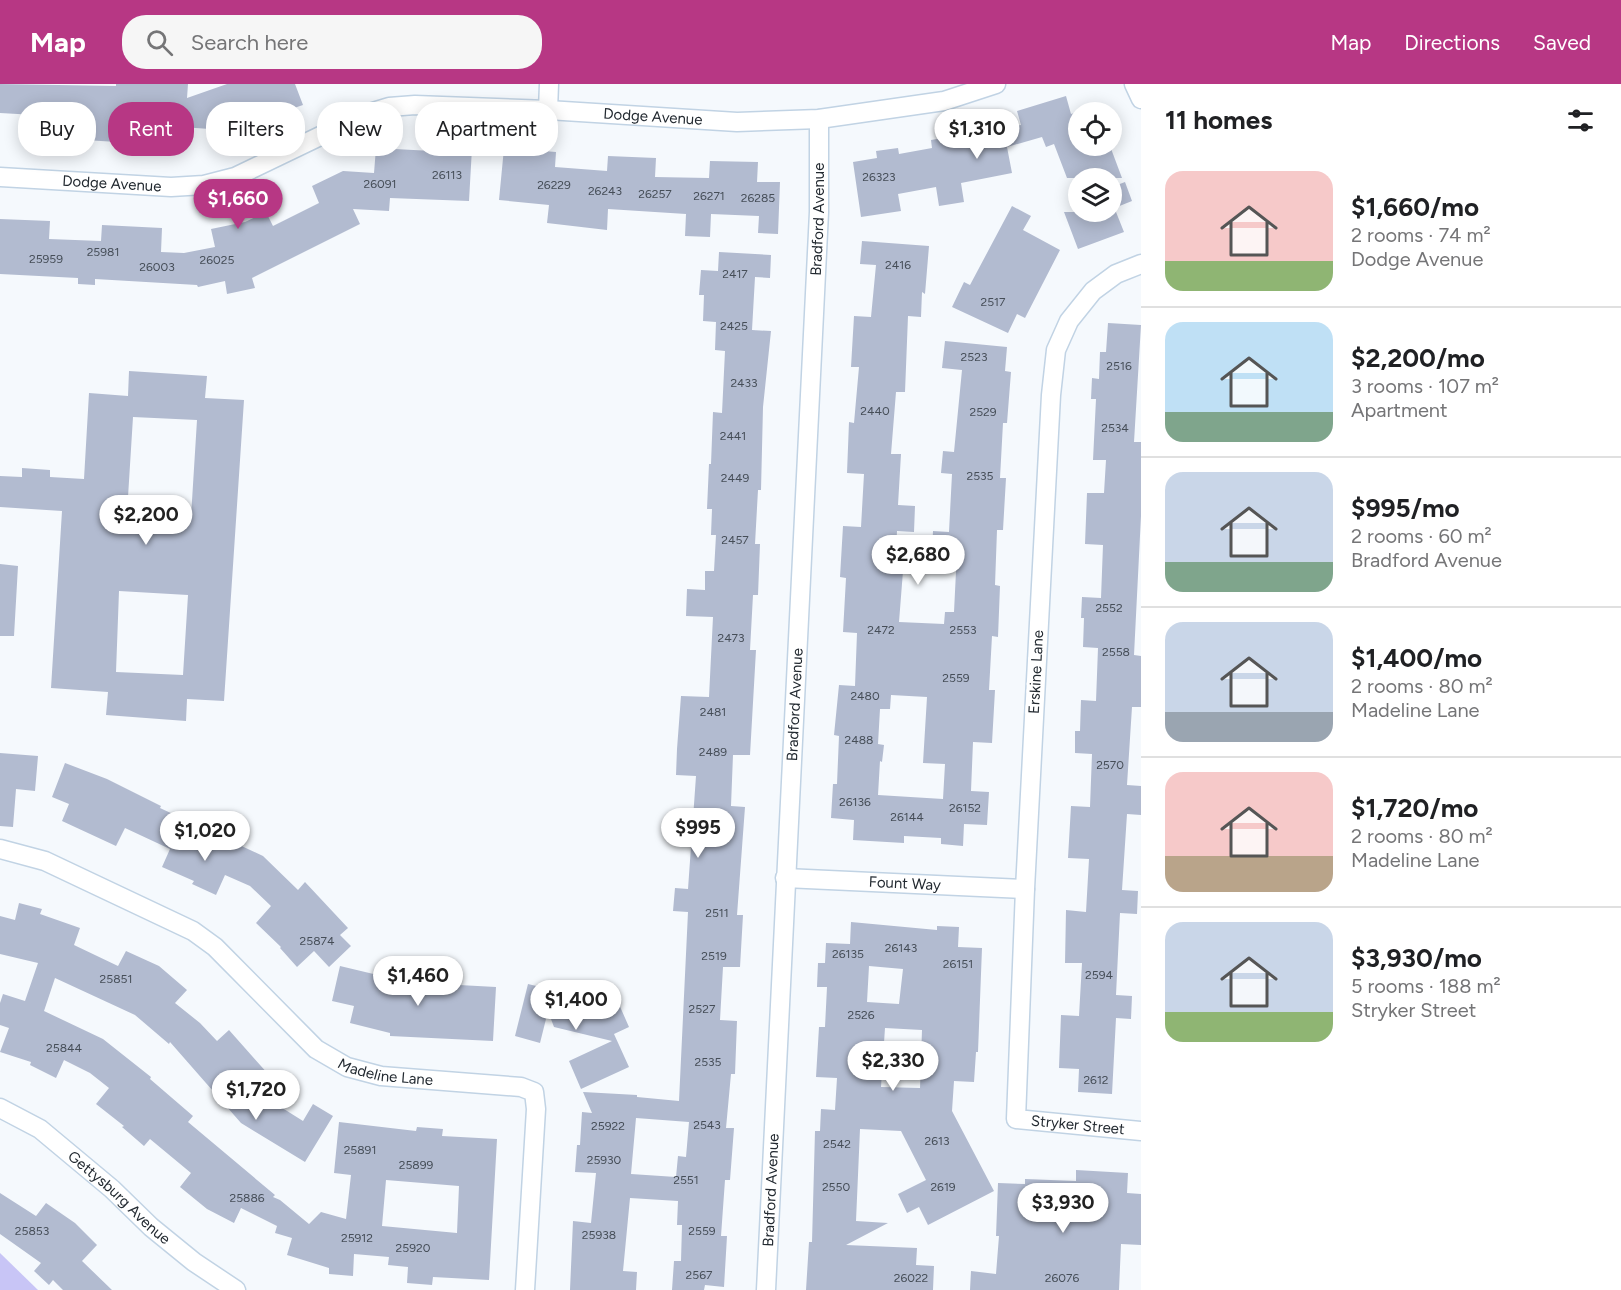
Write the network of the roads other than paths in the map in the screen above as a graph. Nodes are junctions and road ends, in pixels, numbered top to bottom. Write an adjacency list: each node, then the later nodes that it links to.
1 (549, 84): 5 (street)
2 (996, 84): 8 (street, Dodge Avenue)
3 (1134, 84): 4 (street)
4 (1141, 99)
5 (548, 102)
6 (415, 105): 9 (street, Dodge Avenue)
7 (558, 111): 8 (street, Dodge Avenue)
8 (819, 119): 12 (street, Bradford Avenue)
9 (0, 177)
10 (1141, 264): 13 (street, Erskine Lane)
11 (0, 849): 18 (street, Madeline Lane)
12 (785, 878): 13 (street, Fount Way); 19 (street, Bradford Avenue)
13 (1025, 889): 15 (street, Erskine Lane)
14 (0, 1108): 17 (street, Gettysburg Avenue)
15 (1017, 1119): 16 (street, Stryker Street)
16 (1141, 1131)
17 (236, 1290)
18 (525, 1290)
19 (766, 1290)

